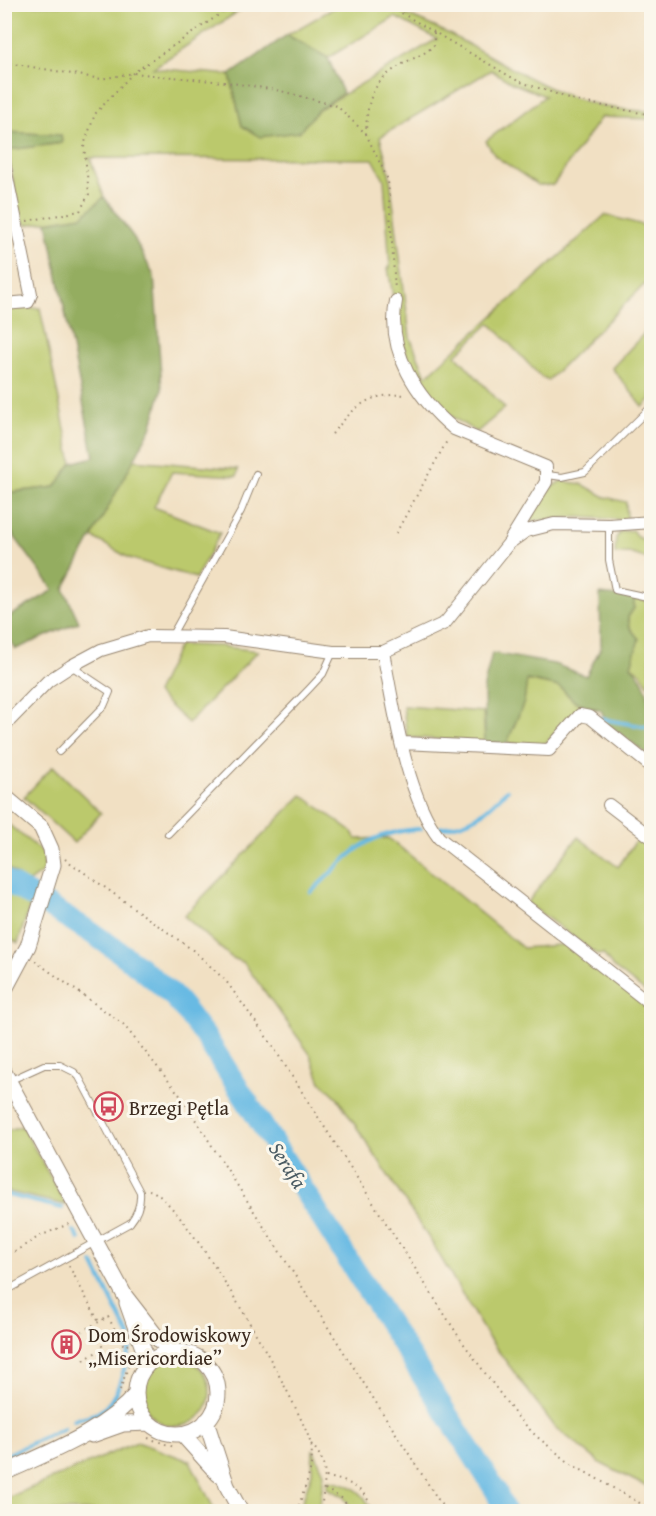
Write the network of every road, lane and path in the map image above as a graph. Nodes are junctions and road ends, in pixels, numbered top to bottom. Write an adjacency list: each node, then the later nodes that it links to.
1 (234, 4): 5 (path)
2 (386, 4): 3 (path)
3 (434, 32): 6 (path); 7 (path)
4 (4, 62): 5 (path)
5 (133, 73): 7 (path); 9 (path)
6 (651, 115)
7 (366, 134): 10 (path)
8 (4, 163): 9 (street)
9 (16, 223): 11 (street)
10 (396, 301): 12 (street)
11 (4, 303)
12 (422, 396): 14 (street); 15 (path)
13 (651, 406): 17 (lane)
14 (454, 429): 17 (street); 20 (path)
15 (332, 434)
16 (256, 474): 23 (lane)
17 (548, 475): 21 (street)
18 (651, 522): 19 (street)
19 (609, 525): 21 (street); 22 (lane)
20 (396, 533)
21 (509, 543): 25 (street)
22 (651, 598)
23 (172, 635): 24 (street); 26 (street)
24 (333, 652): 25 (street); 33 (lane)
25 (383, 652): 28 (street)
26 (71, 666): 27 (street); 29 (lane)
27 (4, 726)
28 (403, 743): 30 (street); 39 (street)
29 (59, 752)
30 (651, 767)
31 (4, 796): 35 (street)
32 (609, 805): 34 (street)
33 (168, 834)
34 (651, 838)
35 (51, 849): 37 (street); 65 (path)
36 (4, 940): 37 (path)
37 (26, 951): 38 (street); 71 (path)
38 (4, 991)
39 (651, 1005)
40 (7, 1076): 42 (street); 43 (lane)
41 (147, 1189): 60 (path)
42 (83, 1218): 43 (street); 44 (path)
43 (96, 1243): 46 (lane); 47 (street)
44 (4, 1258)
45 (76, 1261): 48 (path)
46 (4, 1292)
47 (125, 1296): 52 (street); 54 (street)
48 (99, 1322): 49 (path); 51 (path)
49 (92, 1326): 50 (path); 53 (path)
50 (71, 1337)
51 (133, 1342)
52 (176, 1352): 54 (street); 56 (street)
53 (84, 1360)
54 (144, 1369): 55 (street)
55 (136, 1394): 57 (street); 59 (street)
56 (206, 1421): 58 (street); 63 (street)
57 (144, 1429): 58 (path); 58 (street); 59 (street)
58 (179, 1441): 63 (street)
59 (69, 1442): 61 (street)
60 (310, 1444): 62 (path); 67 (path)
61 (4, 1473)
62 (326, 1478): 64 (path); 70 (path)
63 (227, 1486): 66 (street)
64 (325, 1489): 68 (path); 69 (path)
65 (651, 1510)
66 (241, 1512)
67 (297, 1512)
68 (321, 1512)
69 (351, 1512)
70 (373, 1512)
71 (446, 1512)

